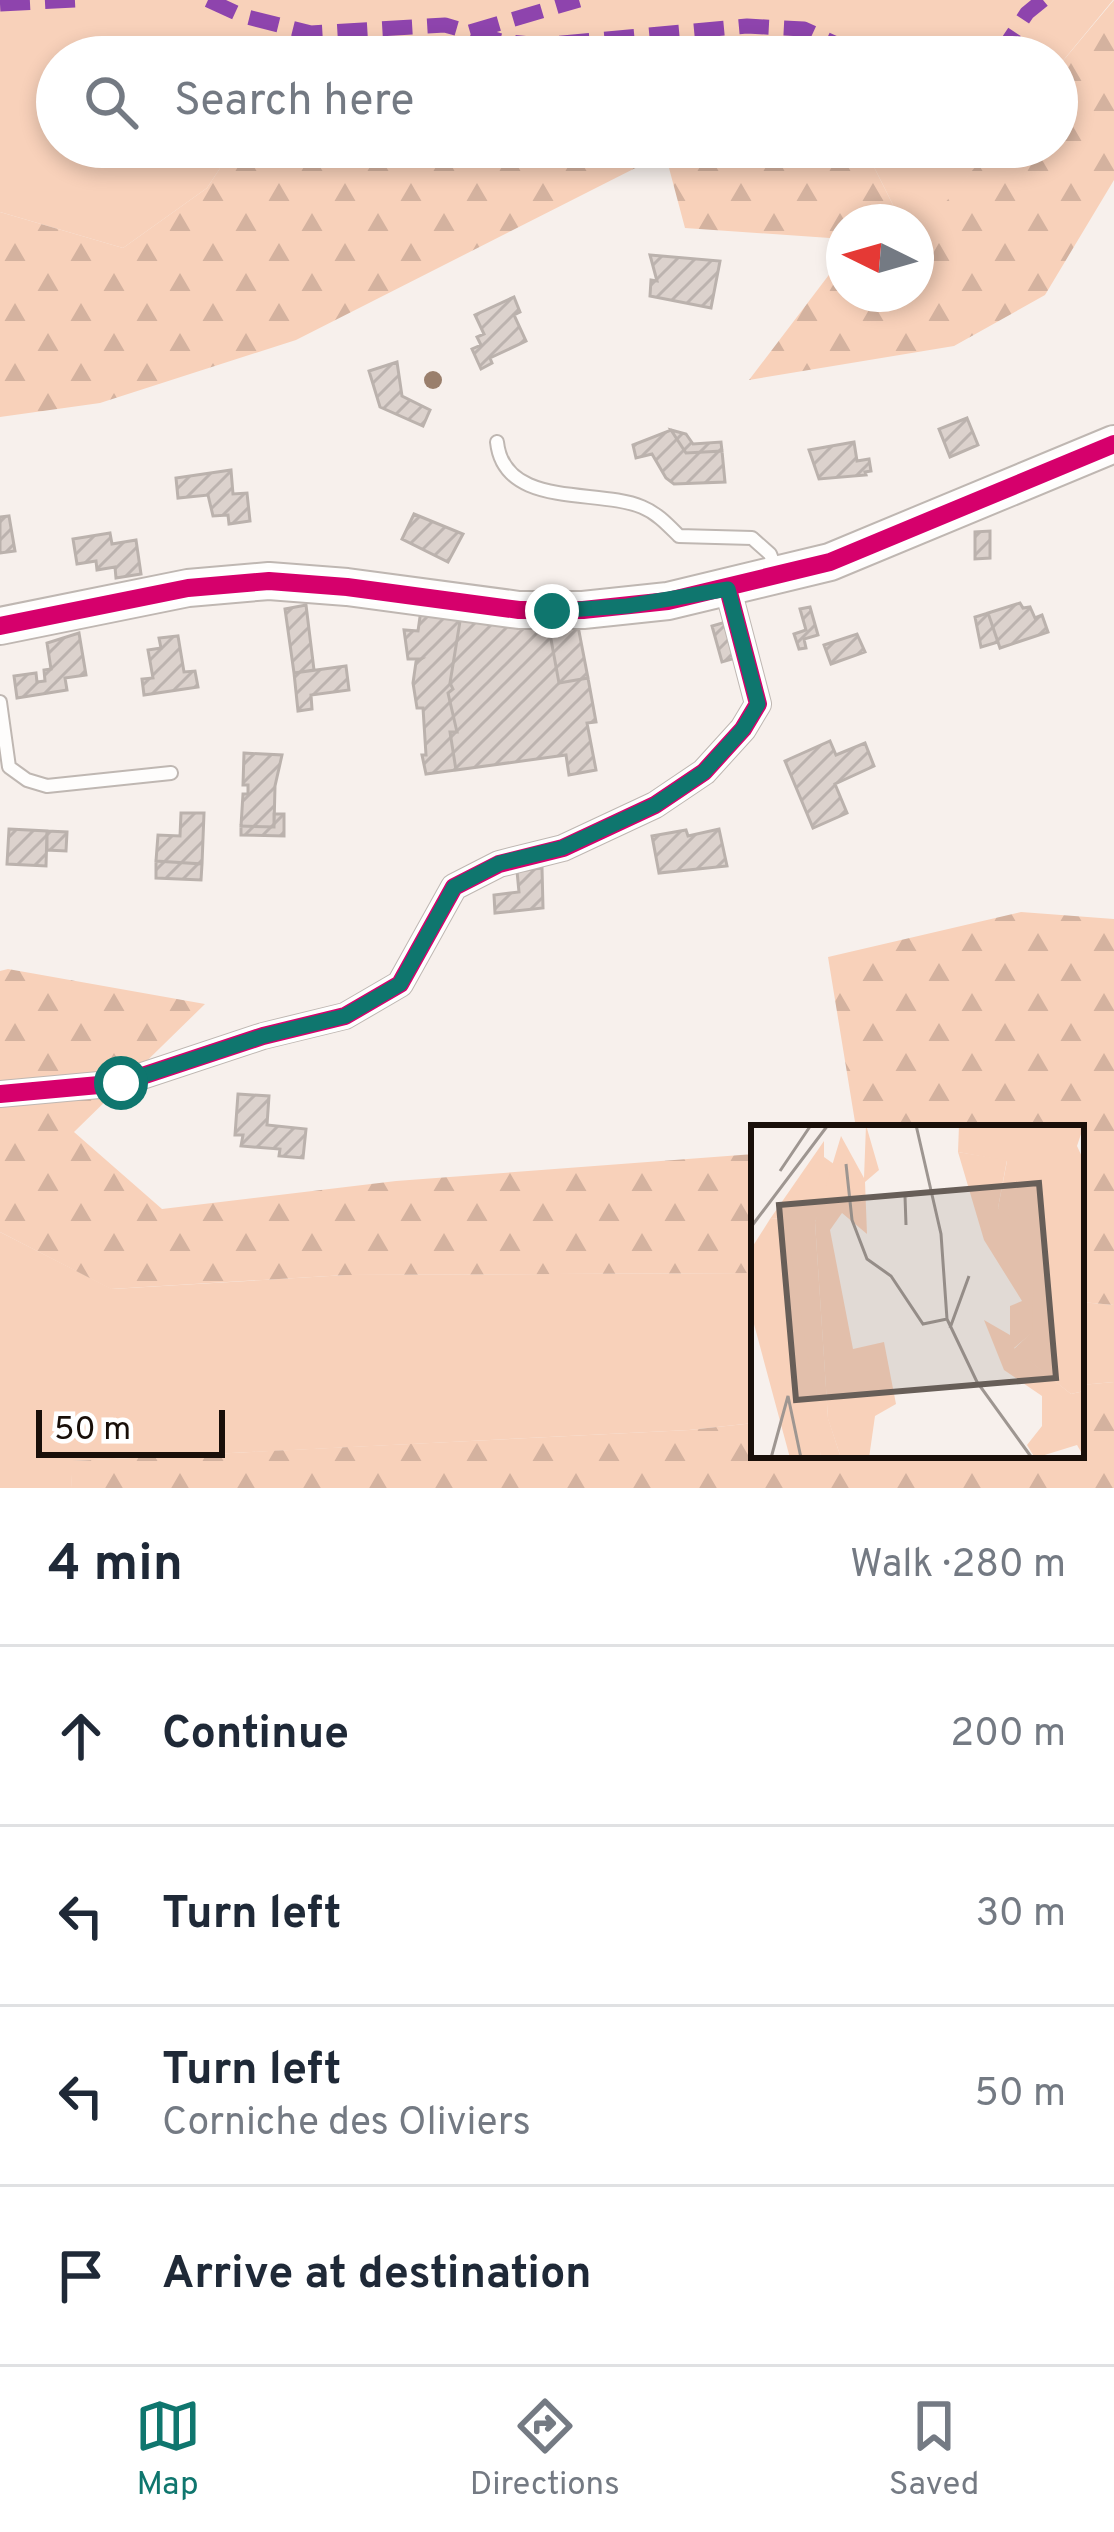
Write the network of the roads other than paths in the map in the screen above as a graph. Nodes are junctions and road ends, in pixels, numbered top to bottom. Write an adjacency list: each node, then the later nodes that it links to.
1 (497, 442): 3 (lane)
2 (1114, 445): 3 (street)
3 (778, 576): 4 (street)
4 (728, 589): 5 (street); 8 (street)
5 (0, 626)
6 (0, 701): 7 (lane)
7 (171, 773)
8 (0, 1094)

